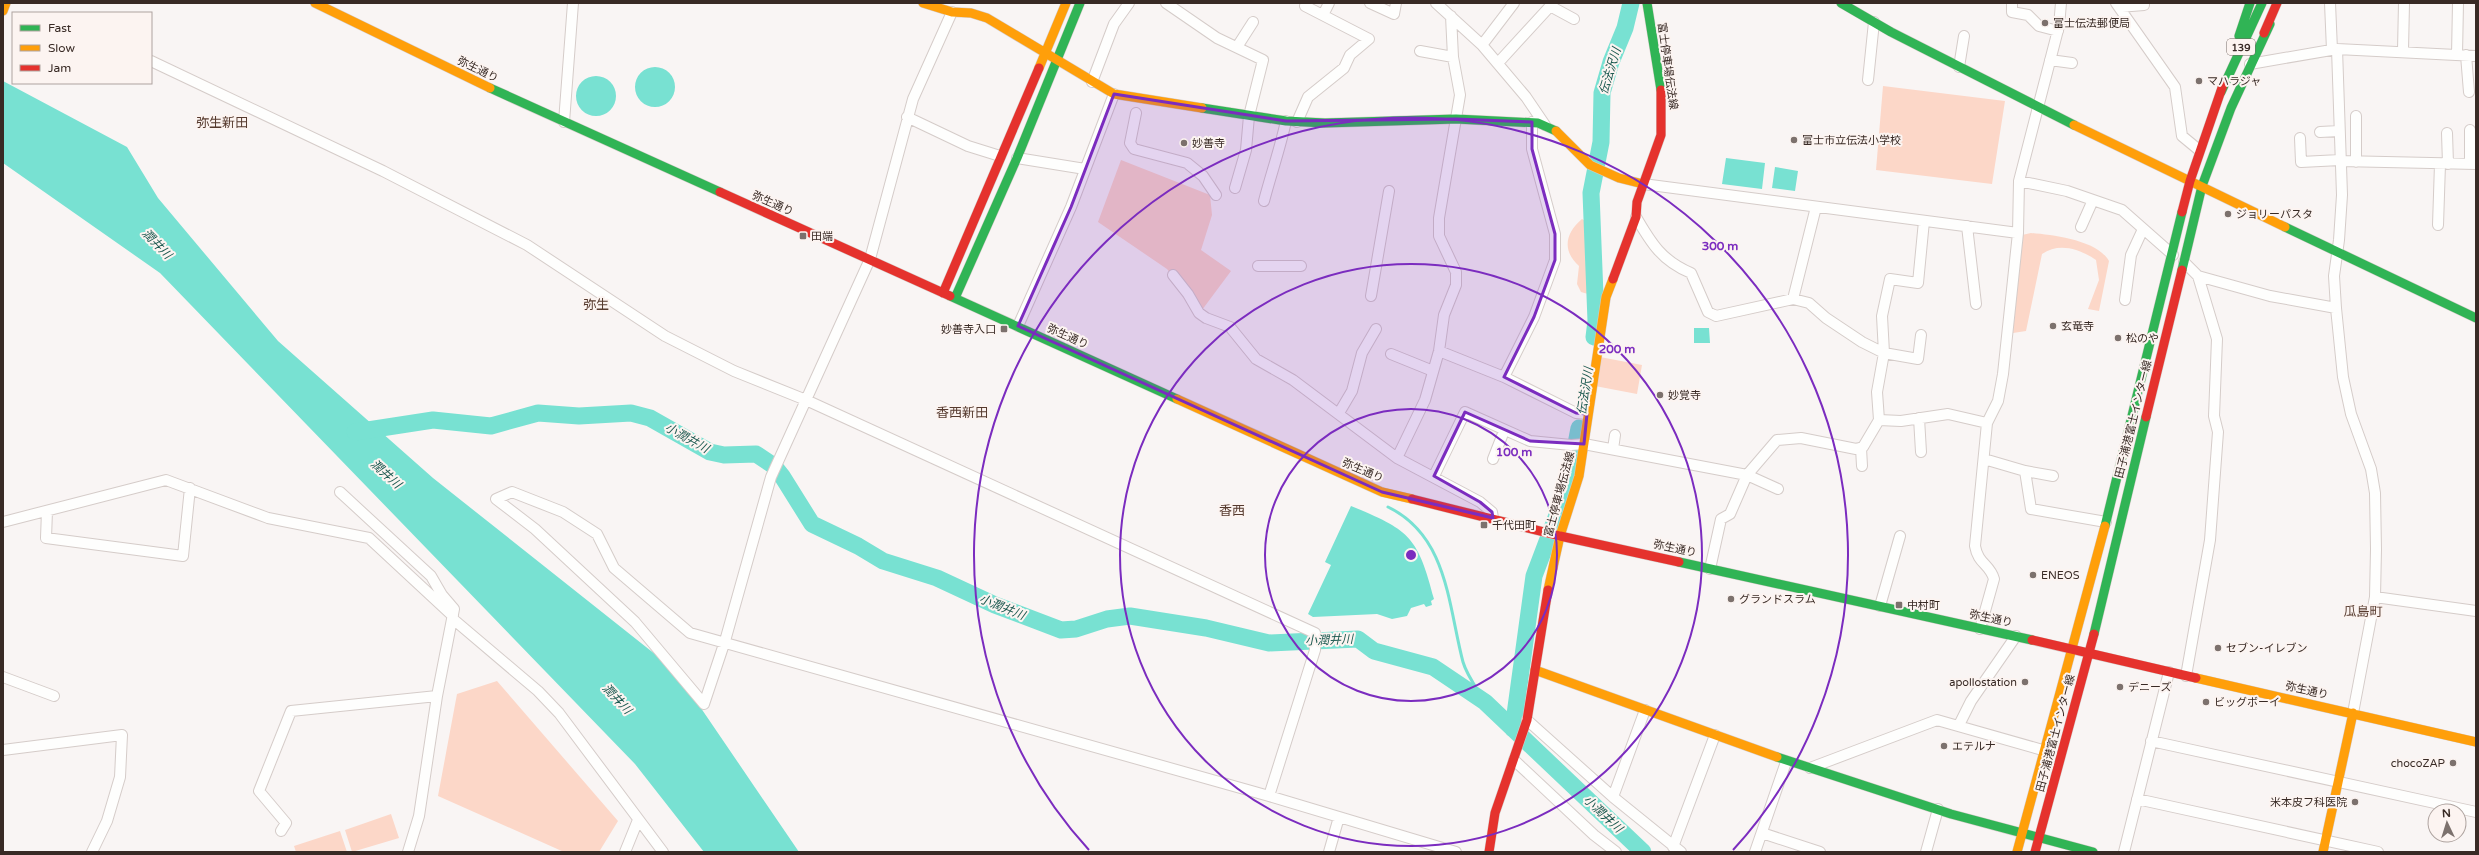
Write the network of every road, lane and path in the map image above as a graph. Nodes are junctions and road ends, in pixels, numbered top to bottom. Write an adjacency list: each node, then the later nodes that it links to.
1 (6, 3): 29 (main road)
2 (314, 3): 65 (main road, 弥生通り)
3 (573, 3): 65 (street)
4 (923, 3): 30 (main road)
5 (1066, 3): 44 (main road)
6 (1080, 3): 49 (main road)
7 (1129, 3): 55 (street)
8 (1166, 3): 40 (street)
9 (1329, 3): 31 (street)
10 (1370, 3): 11 (street)
11 (1396, 3)
12 (1436, 3): 32 (street)
13 (1514, 3): 39 (street)
14 (1647, 3): 85 (main road, 富士停車場伝法線)
15 (1841, 3): 35 (main road)
16 (2012, 3): 36 (street)
17 (2061, 3): 36 (street)
18 (2144, 3): 27 (street)
19 (2250, 3): 56 (main road)
20 (2262, 3): 56 (main road, 139)
21 (2277, 3): 37 (main road, 139)
22 (2284, 3): 37 (main road, 田子浦港富士インター線)
23 (2330, 3): 41 (street)
24 (2404, 3): 42 (street)
25 (2458, 3): 45 (street)
26 (1551, 5): 33 (street); 50 (street)
27 (2118, 5): 75 (street)
28 (1305, 6): 31 (street)
29 (3, 11)
30 (952, 12): 44 (main road); 63 (street)
31 (1323, 15): 67 (street)
32 (1451, 16): 39 (street); 46 (street)
33 (1574, 19)
34 (1252, 22): 40 (street)
35 (1874, 22): 53 (main road); 54 (street)
36 (2058, 30): 47 (street)
37 (2264, 33): 52 (main road, 田子浦港富士インター線)
38 (1964, 36): 53 (street)
39 (1482, 45): 50 (street)
40 (1237, 47): 61 (street)
41 (2334, 49): 42 (street); 52 (street); 71 (street)
42 (2403, 50): 45 (street)
43 (1420, 51): 46 (street)
44 (1045, 53): 49 (main road); 76 (main road)
45 (2466, 55): 57 (street)
46 (1454, 57): 64 (street)
47 (2050, 60): 51 (street); 60 (street)
48 (152, 61): 124 (street)
49 (1057, 61): 55 (main road); 77 (main road)
50 (1498, 63): 69 (street)
51 (2072, 63)
52 (2250, 64): 86 (main road, 田子浦港富士インター線)
53 (1960, 67): 60 (main road)
54 (1868, 80)
55 (1092, 82): 58 (main road)
56 (2221, 92): 75 (main road, 田子浦港富士インター線)
57 (2469, 92)
58 (1114, 94): 59 (main road); 82 (street)
59 (1139, 105): 61 (main road); 89 (street)
60 (2037, 107): 83 (street); 84 (main road)
61 (1249, 116): 66 (main road); 87 (street)
62 (2356, 116): 79 (street)
63 (907, 117): 76 (street); 102 (street)
64 (1456, 119): 67 (main road); 68 (main road); 119 (street)
65 (564, 122): 102 (main road, 弥生通り)
66 (1286, 122): 67 (main road); 91 (street)
67 (1297, 122)
68 (1532, 122): 69 (main road); 123 (street)
69 (1545, 125): 85 (main road)
70 (2470, 130): 81 (street)
71 (2339, 131): 72 (street); 78 (street)
72 (2320, 132)
73 (2447, 133): 80 (street)
74 (2300, 138): 78 (street)
75 (2199, 150): 84 (main road, 田子浦港富士インター線)
76 (1000, 156): 108 (main road)
77 (1017, 158): 82 (street); 110 (main road)
78 (2340, 161): 79 (street); 100 (street)
79 (2356, 162): 80 (street)
80 (2444, 164): 81 (street); 95 (street)
81 (2473, 164)
82 (1085, 169): 116 (street)
83 (2020, 181): 90 (street); 99 (street)
84 (2190, 181): 86 (main road); 101 (main road, 田子浦港富士インター線)
85 (1643, 184): 92 (street); 93 (main road, 富士停車場伝法線)
86 (2202, 186): 100 (main road); 103 (main road, 田子浦港富士インター線)
87 (1235, 188)
88 (1389, 191): 109 (street)
89 (1216, 195)
90 (2092, 200): 97 (street); 98 (street)
91 (1264, 201)
92 (1816, 207): 94 (street); 111 (street)
93 (1636, 216): 111 (street); 126 (main road, 富士停車場伝法線)
94 (1924, 221): 96 (street); 120 (street)
95 (2438, 225)
96 (1967, 226): 99 (street); 113 (street)
97 (2081, 227)
98 (2143, 229): 101 (street); 112 (street)
99 (2018, 233): 129 (street)
100 (2337, 253): 114 (street); 115 (main road)
101 (2173, 255): 150 (main road, 田子浦港富士インター線)
102 (870, 259): 108 (main road, 弥生通り); 124 (street)
103 (2184, 262): 107 (street); 162 (main road, 田子浦港富士インター線)
104 (1258, 266): 105 (street)
105 (1301, 266)
106 (1173, 275): 125 (street)
107 (2198, 276): 114 (street); 165 (street)
108 (943, 292): 110 (main road, 弥生通り)
109 (1370, 296)
110 (955, 298): 116 (main road, 弥生通り)
111 (1793, 299): 120 (street)
112 (2126, 300)
113 (1976, 304)
114 (2336, 308): 154 (street)
115 (2476, 318)
116 (1018, 326): 148 (main road, 弥生通り)
117 (1376, 329): 125 (street)
118 (1921, 335): 120 (street)
119 (1439, 351): 122 (street); 123 (street)
120 (1884, 353): 128 (street)
121 (1391, 354): 122 (street)
122 (1433, 370): 136 (street)
123 (1504, 377): 126 (street)
124 (806, 400): 160 (street); 182 (street)
125 (1339, 413): 136 (street)
126 (1582, 414): 132 (main road, 富士停車場伝法線)
127 (1919, 418): 128 (street); 129 (street); 135 (street)
128 (1879, 420): 133 (street)
129 (1987, 423): 137 (street)
130 (1504, 430): 132 (street); 138 (street); 142 (street)
131 (1616, 435): 134 (street)
132 (1578, 445): 134 (street); 151 (main road, 富士停車場伝法線)
133 (1861, 448): 139 (street); 141 (street)
134 (1613, 450): 141 (street)
135 (1921, 452)
136 (1397, 458): 142 (street)
137 (1984, 458): 140 (street); 158 (street)
138 (1493, 459)
139 (1862, 466)
140 (2025, 470): 143 (street); 150 (street)
141 (1747, 475): 145 (street); 153 (street)
142 (1434, 476): 148 (street)
143 (2053, 476)
144 (190, 488): 147 (street); 147 (street); 157 (street)
145 (1778, 489)
146 (340, 492): 157 (street)
147 (47, 510): 149 (street)
148 (1493, 518): 151 (main road, 弥生通り)
149 (3, 522)
150 (2106, 522): 161 (main road, 田子浦港富士インター線)
151 (1560, 536): 153 (main road, 弥生通り); 163 (main road, 富士停車場伝法線)
152 (1900, 536): 155 (street)
153 (1710, 568): 155 (main road, 弥生通り)
154 (2375, 597): 156 (street); 170 (street)
155 (1880, 606): 158 (main road, 弥生通り)
156 (2476, 611)
157 (453, 617): 168 (street); 188 (street)
158 (1980, 628): 159 (main road, 弥生通り)
159 (2016, 636): 161 (main road, 弥生通り); 172 (street)
160 (725, 641): 160 (street); 182 (street)
161 (2073, 650): 162 (main road, 弥生通り); 177 (main road, 田子浦港富士インター線)
162 (2089, 653): 164 (main road, 弥生通り); 192 (main road, 田子浦港富士インター線)
163 (1536, 670): 169 (main road); 171 (main road, 富士停車場伝法線)
164 (2169, 672): 165 (main road, 弥生通り); 174 (street)
165 (2186, 676): 170 (main road, 弥生通り)
166 (3, 677): 167 (street)
167 (54, 696)
168 (437, 696): 189 (street); 196 (street)
169 (1645, 710): 173 (main road); 183 (street)
170 (2353, 713): 175 (main road, 弥生通り); 181 (main road)
171 (1526, 723): 178 (main road, 富士停車場伝法線); 183 (street)
172 (1959, 725): 177 (street); 180 (street)
173 (1715, 735): 179 (main road); 194 (street)
174 (2152, 741): 181 (street); 184 (street)
175 (2476, 742)
176 (3, 750): 195 (street)
177 (2046, 751): 191 (main road, 田子浦港富士インター線)
178 (1514, 760): 201 (main road, 富士停車場伝法線); 202 (street)
179 (1786, 762): 180 (main road); 190 (street)
180 (1810, 768): 185 (main road)
181 (2338, 782): 186 (street); 193 (main road)
182 (1268, 796): 187 (street)
183 (1613, 797): 194 (street)
184 (2137, 799): 193 (street); 209 (street)
185 (1938, 809): 191 (main road); 205 (street)
186 (2476, 812)
187 (1339, 817): 199 (street); 200 (street)
188 (638, 820): 197 (street); 198 (street)
189 (281, 831)
190 (1762, 834): 203 (street); 204 (street)
191 (2022, 835): 192 (main road); 206 (main road, 田子浦港富士インター線)
192 (2038, 839): 207 (main road, 田子浦港富士インター線); 208 (main road)
193 (2325, 840): 210 (main road); 211 (street)
194 (1677, 849)
195 (92, 852)
196 (408, 852)
197 (625, 852)
198 (663, 852)
199 (1329, 852)
200 (1456, 852)
201 (1489, 852)
202 (1616, 852)
203 (1755, 852)
204 (1820, 852)
205 (1926, 852)
206 (2017, 852)
207 (2035, 852)
208 (2093, 852)
209 (2124, 852)
210 (2323, 852)
211 (2378, 852)

